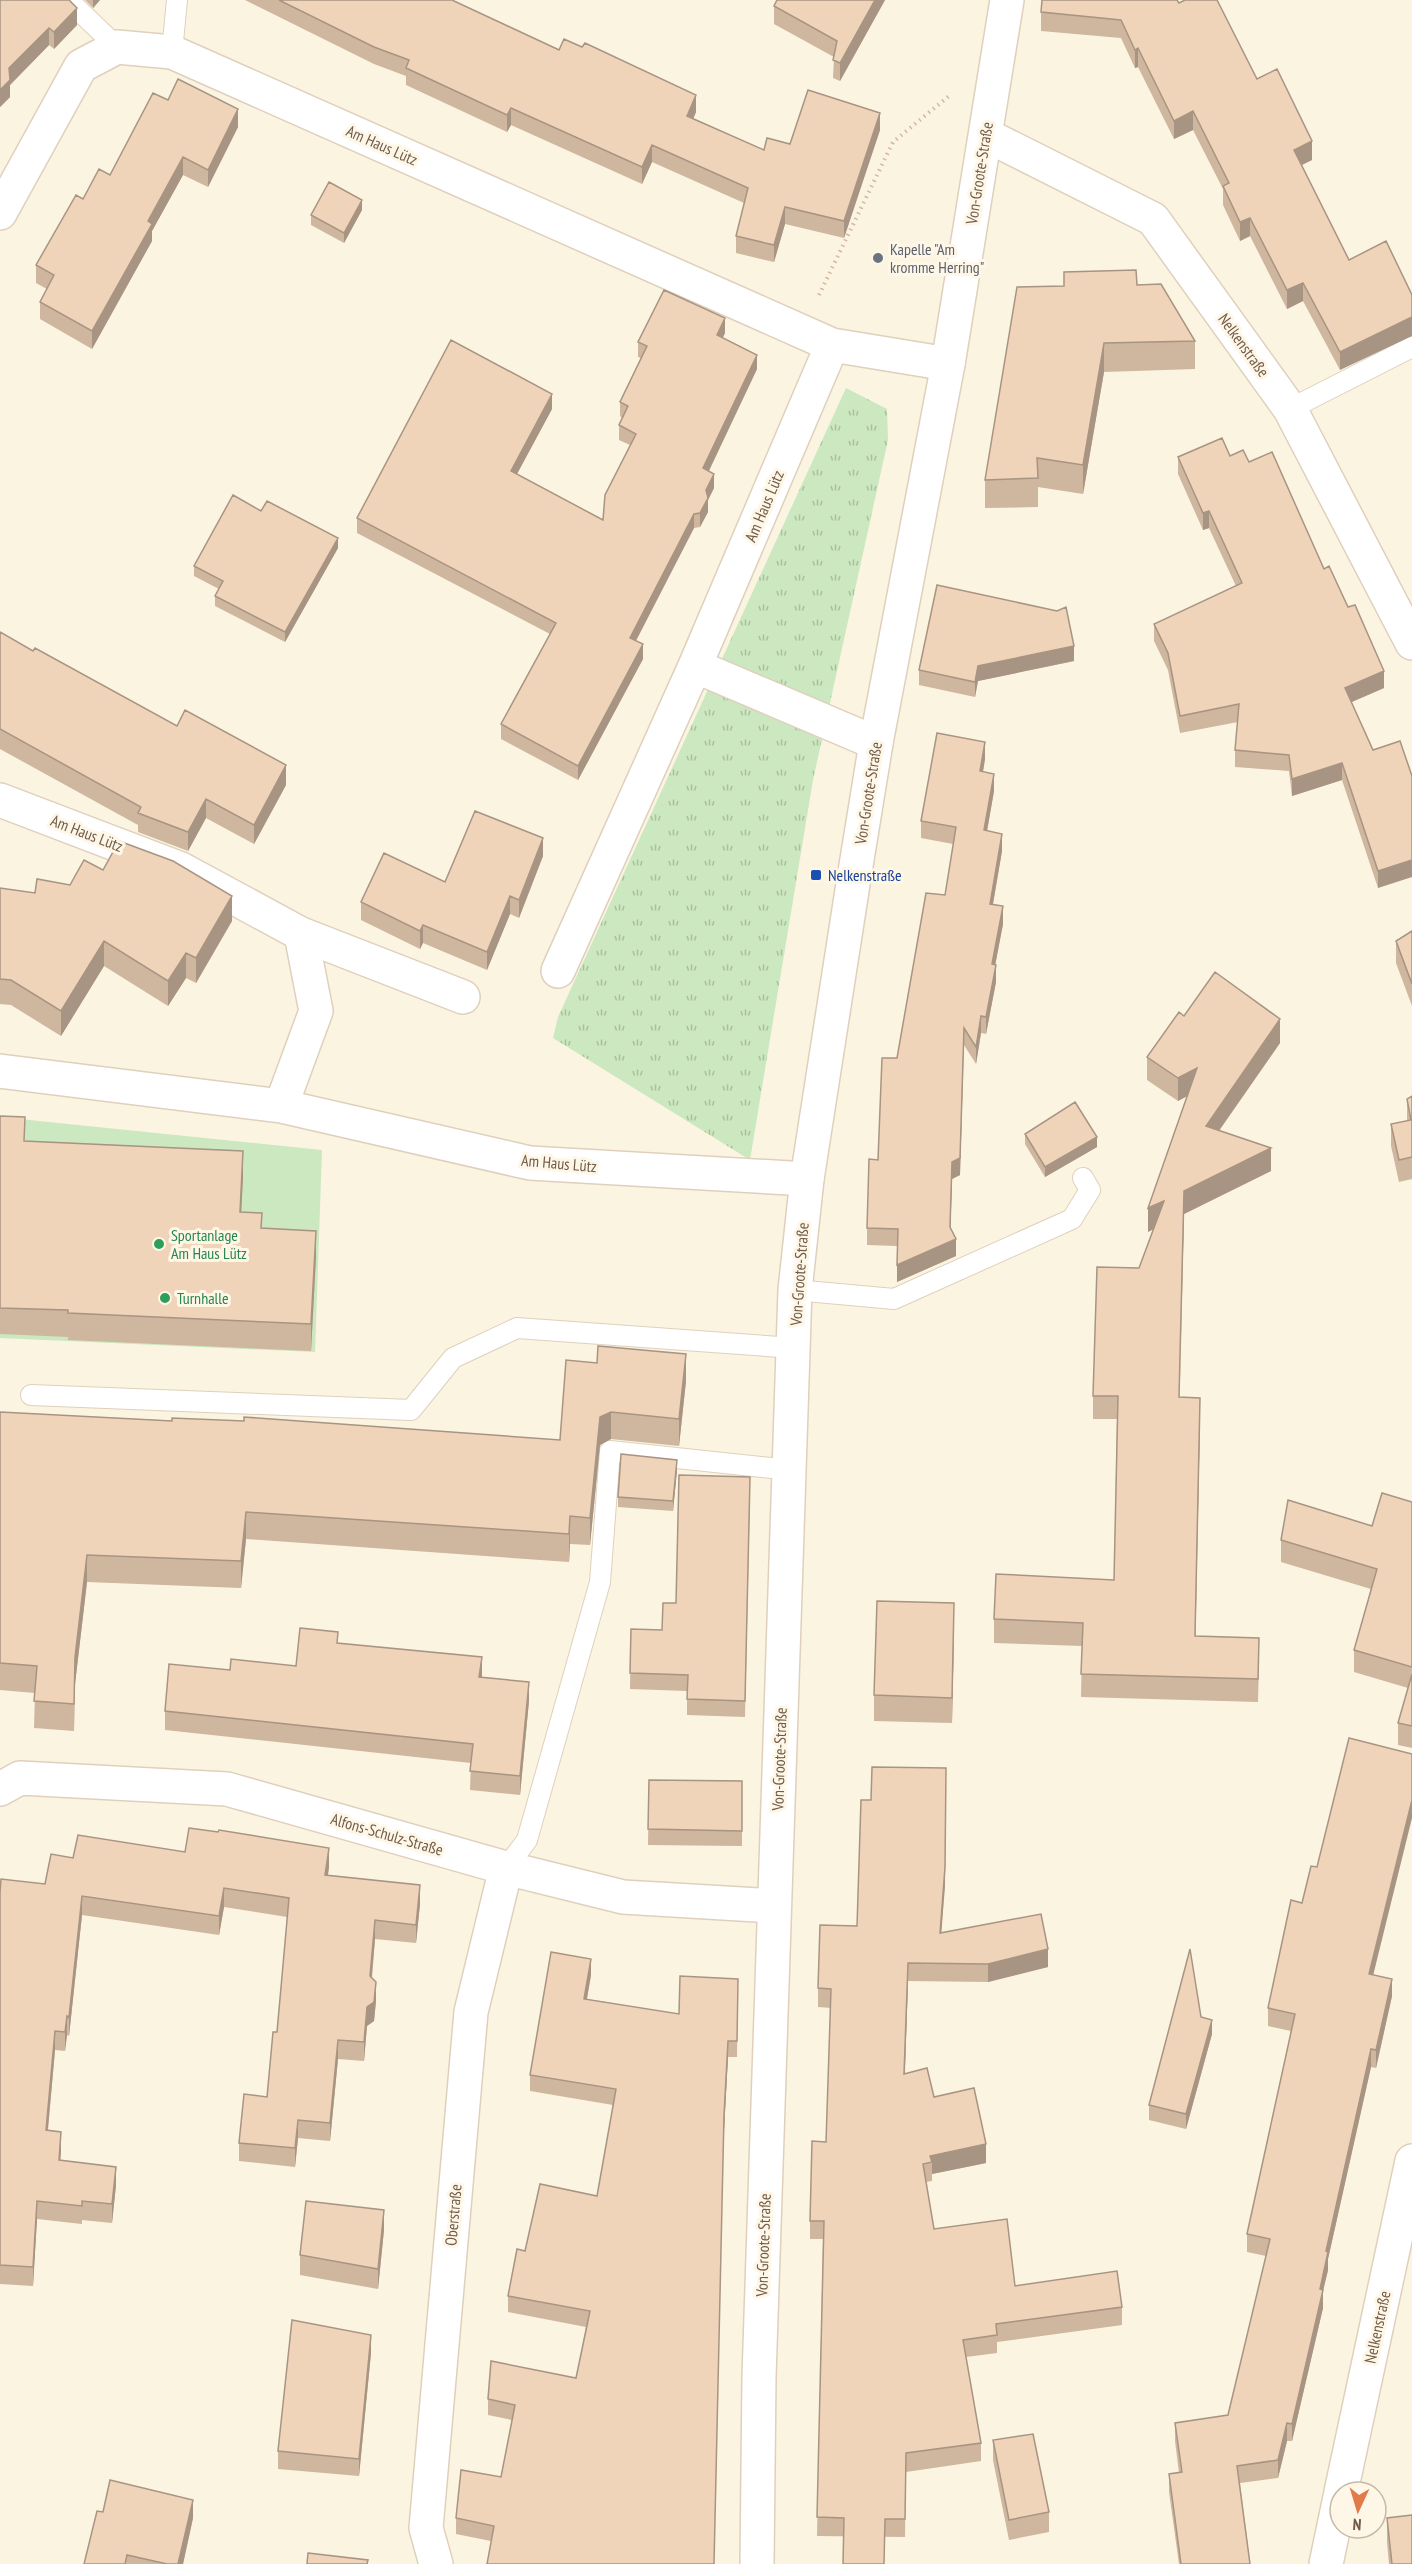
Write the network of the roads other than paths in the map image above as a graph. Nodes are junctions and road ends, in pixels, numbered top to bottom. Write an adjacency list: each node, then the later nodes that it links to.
1 (68, 0): 4 (lane)
2 (177, 0): 5 (lane)
3 (1007, 0): 6 (street, Von-Groote-Straße)
4 (117, 47): 5 (street, Am Haus Lütz); 7 (street)
5 (172, 52): 8 (street, Am Haus Lütz)
6 (986, 135): 10 (street, Von-Groote-Straße); 11 (street, Nelkenstraße)
7 (0, 213)
8 (832, 345): 10 (street, Am Haus Lütz); 13 (street, Am Haus Lütz)
9 (1412, 347): 11 (lane)
10 (948, 364): 14 (street, Von-Groote-Straße)
11 (1290, 409): 12 (street, Nelkenstraße)
12 (1412, 642)
13 (695, 666): 14 (street); 17 (street, Am Haus Lütz)
14 (876, 743): 22 (street, Von-Groote-Straße)
15 (0, 800): 16 (street, Am Haus Lütz)
16 (301, 934): 18 (street, Am Haus Lütz); 20 (street)
17 (558, 971)
18 (463, 997)
19 (0, 1071): 20 (street, Am Haus Lütz)
20 (281, 1106): 22 (street, Am Haus Lütz)
21 (1083, 1178): 23 (lane)
22 (807, 1179): 23 (street, Von-Groote-Straße)
23 (795, 1290): 24 (street, Von-Groote-Straße)
24 (794, 1348): 25 (lane); 26 (street, Von-Groote-Straße)
25 (30, 1395)
26 (790, 1470): 28 (lane); 29 (street, Von-Groote-Straße)
27 (0, 1789): 28 (street, Alfons-Schulz-Straße)
28 (506, 1868): 29 (street, Alfons-Schulz-Straße); 33 (street, Oberstraße)
29 (774, 1906): 34 (street, Von-Groote-Straße)
30 (1412, 2161): 31 (street, Nelkenstraße)
31 (1344, 2480)
32 (1331, 2540): 35 (street)
33 (436, 2564)
34 (757, 2564)
35 (1326, 2564)

